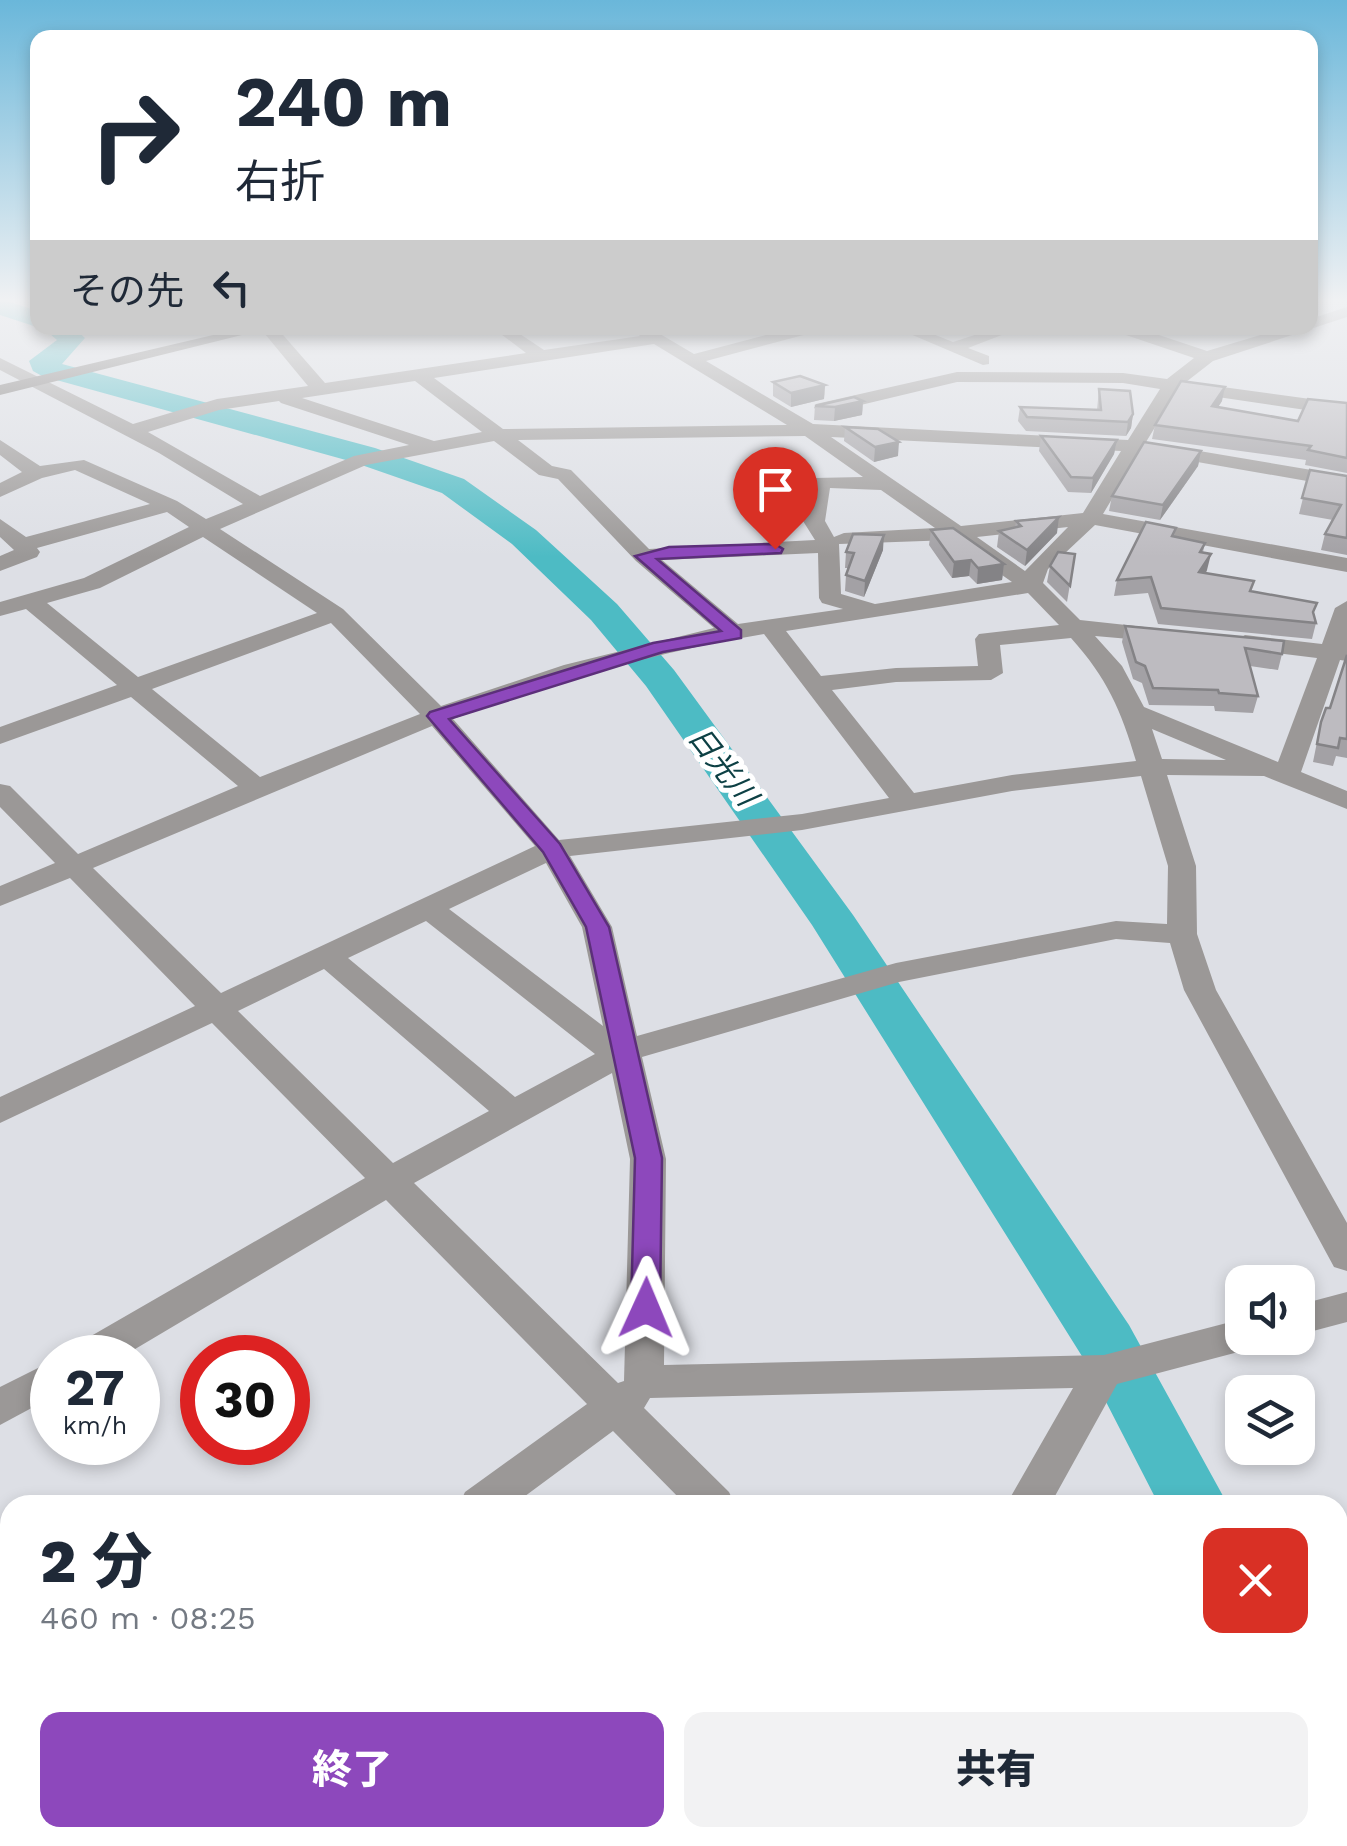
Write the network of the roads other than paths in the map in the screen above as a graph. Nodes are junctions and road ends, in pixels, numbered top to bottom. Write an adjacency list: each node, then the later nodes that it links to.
1 (67, 385): 13 (street)
2 (317, 385): 9 (street)
3 (353, 385): 9 (street)
4 (432, 385): 15 (street)
5 (732, 385): 12 (street)
6 (919, 385): 12 (street)
7 (1171, 385): 17 (street)
8 (1180, 385): 11 (street)
9 (321, 390): 10 (street)
10 (279, 396): 13 (street); 18 (street)
11 (1347, 410)
12 (786, 417): 14 (street)
13 (131, 430): 23 (street)
14 (809, 430): 15 (street); 17 (street); 21 (street)
15 (496, 435): 18 (street); 31 (street)
16 (0, 446): 19 (street)
17 (1137, 446): 20 (street); 25 (street)
18 (434, 447): 23 (street)
19 (36, 473): 22 (street); 24 (street)
20 (1347, 482)
21 (888, 484): 28 (street); 29 (street)
22 (0, 492)
23 (258, 504): 27 (street)
24 (170, 506): 27 (street); 30 (street)
25 (1090, 518): 28 (street); 33 (street); 34 (street)
26 (0, 525): 30 (street)
27 (204, 528): 35 (street); 39 (street)
28 (959, 533): 29 (street); 34 (street)
29 (828, 543): 31 (street); 38 (street)
30 (22, 545): 32 (street)
31 (644, 556): 42 (street)
32 (0, 564)
33 (1347, 565)
34 (1030, 586): 38 (street); 41 (street)
35 (30, 600): 37 (street); 45 (street)
36 (1347, 608): 43 (street)
37 (0, 609)
38 (874, 611): 40 (street)
39 (335, 614): 45 (street); 47 (street)
40 (771, 628): 42 (street); 44 (street)
41 (1079, 628): 43 (street); 44 (street); 46 (street)
42 (735, 634): 47 (street)
43 (1340, 652): 50 (street)
44 (818, 684): 54 (street)
45 (138, 686): 48 (street); 51 (street)
46 (1134, 712): 49 (street); 50 (street)
47 (437, 716): 51 (street); 55 (street)
48 (0, 736)
49 (1152, 767): 50 (street); 54 (street); 59 (street)
50 (1276, 772): 53 (street)
51 (258, 789): 56 (street)
52 (0, 792): 56 (street)
53 (1347, 801)
54 (907, 802): 55 (street)
55 (552, 849): 58 (street); 62 (street)
56 (74, 866): 57 (street); 61 (street)
57 (0, 897)
58 (428, 908): 60 (street); 62 (street)
59 (1182, 934): 62 (street); 66 (street)
60 (326, 955): 61 (street); 64 (street)
61 (216, 1007): 63 (street); 65 (street)
62 (623, 1053): 64 (street); 73 (street)
63 (0, 1111)
64 (514, 1115): 65 (street)
65 (390, 1181): 69 (street); 73 (street)
66 (1347, 1257)
67 (1347, 1307): 68 (street)
68 (1315, 1315)
69 (126, 1335)
70 (1225, 1340): 71 (street)
71 (1118, 1368): 73 (street); 77 (street)
72 (30, 1390): 74 (street)
73 (631, 1395): 75 (street); 76 (street)
74 (0, 1408)
75 (494, 1495)
76 (706, 1495)
77 (1034, 1495)

